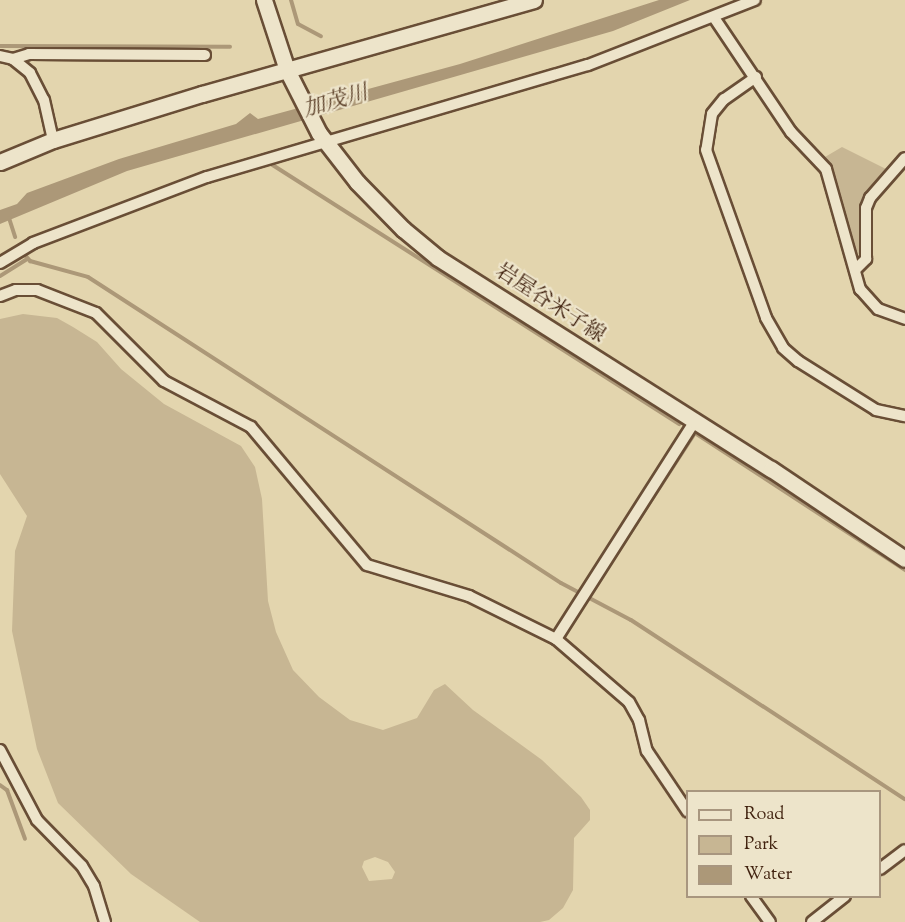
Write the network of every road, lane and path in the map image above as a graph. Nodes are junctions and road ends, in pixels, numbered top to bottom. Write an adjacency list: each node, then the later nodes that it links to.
1 (264, 0): 8 (main road, 岩屋谷米子線)
2 (534, 0): 8 (main road)
3 (755, 0): 4 (street)
4 (715, 19): 9 (street); 10 (street)
5 (205, 55): 7 (street)
6 (0, 56): 7 (street)
7 (13, 59): 11 (street)
8 (287, 70): 10 (main road, 岩屋谷米子線); 11 (main road)
9 (756, 77): 15 (street); 18 (street)
10 (322, 138): 14 (street); 19 (main road, 岩屋谷米子線)
11 (53, 140): 13 (main road)
12 (905, 158): 15 (street)
13 (0, 162)
14 (0, 263)
15 (855, 270): 17 (street)
16 (0, 296): 21 (street)
17 (905, 319)
18 (905, 416)
19 (694, 422): 20 (main road, 岩屋谷米子線); 21 (street)
20 (905, 559)
21 (556, 639): 23 (street)
22 (0, 750): 28 (street)
23 (686, 810)
24 (905, 850): 25 (street)
25 (881, 868)
26 (752, 898): 29 (street)
27 (844, 898): 30 (street)
28 (105, 922)
29 (770, 922)
30 (812, 922)

